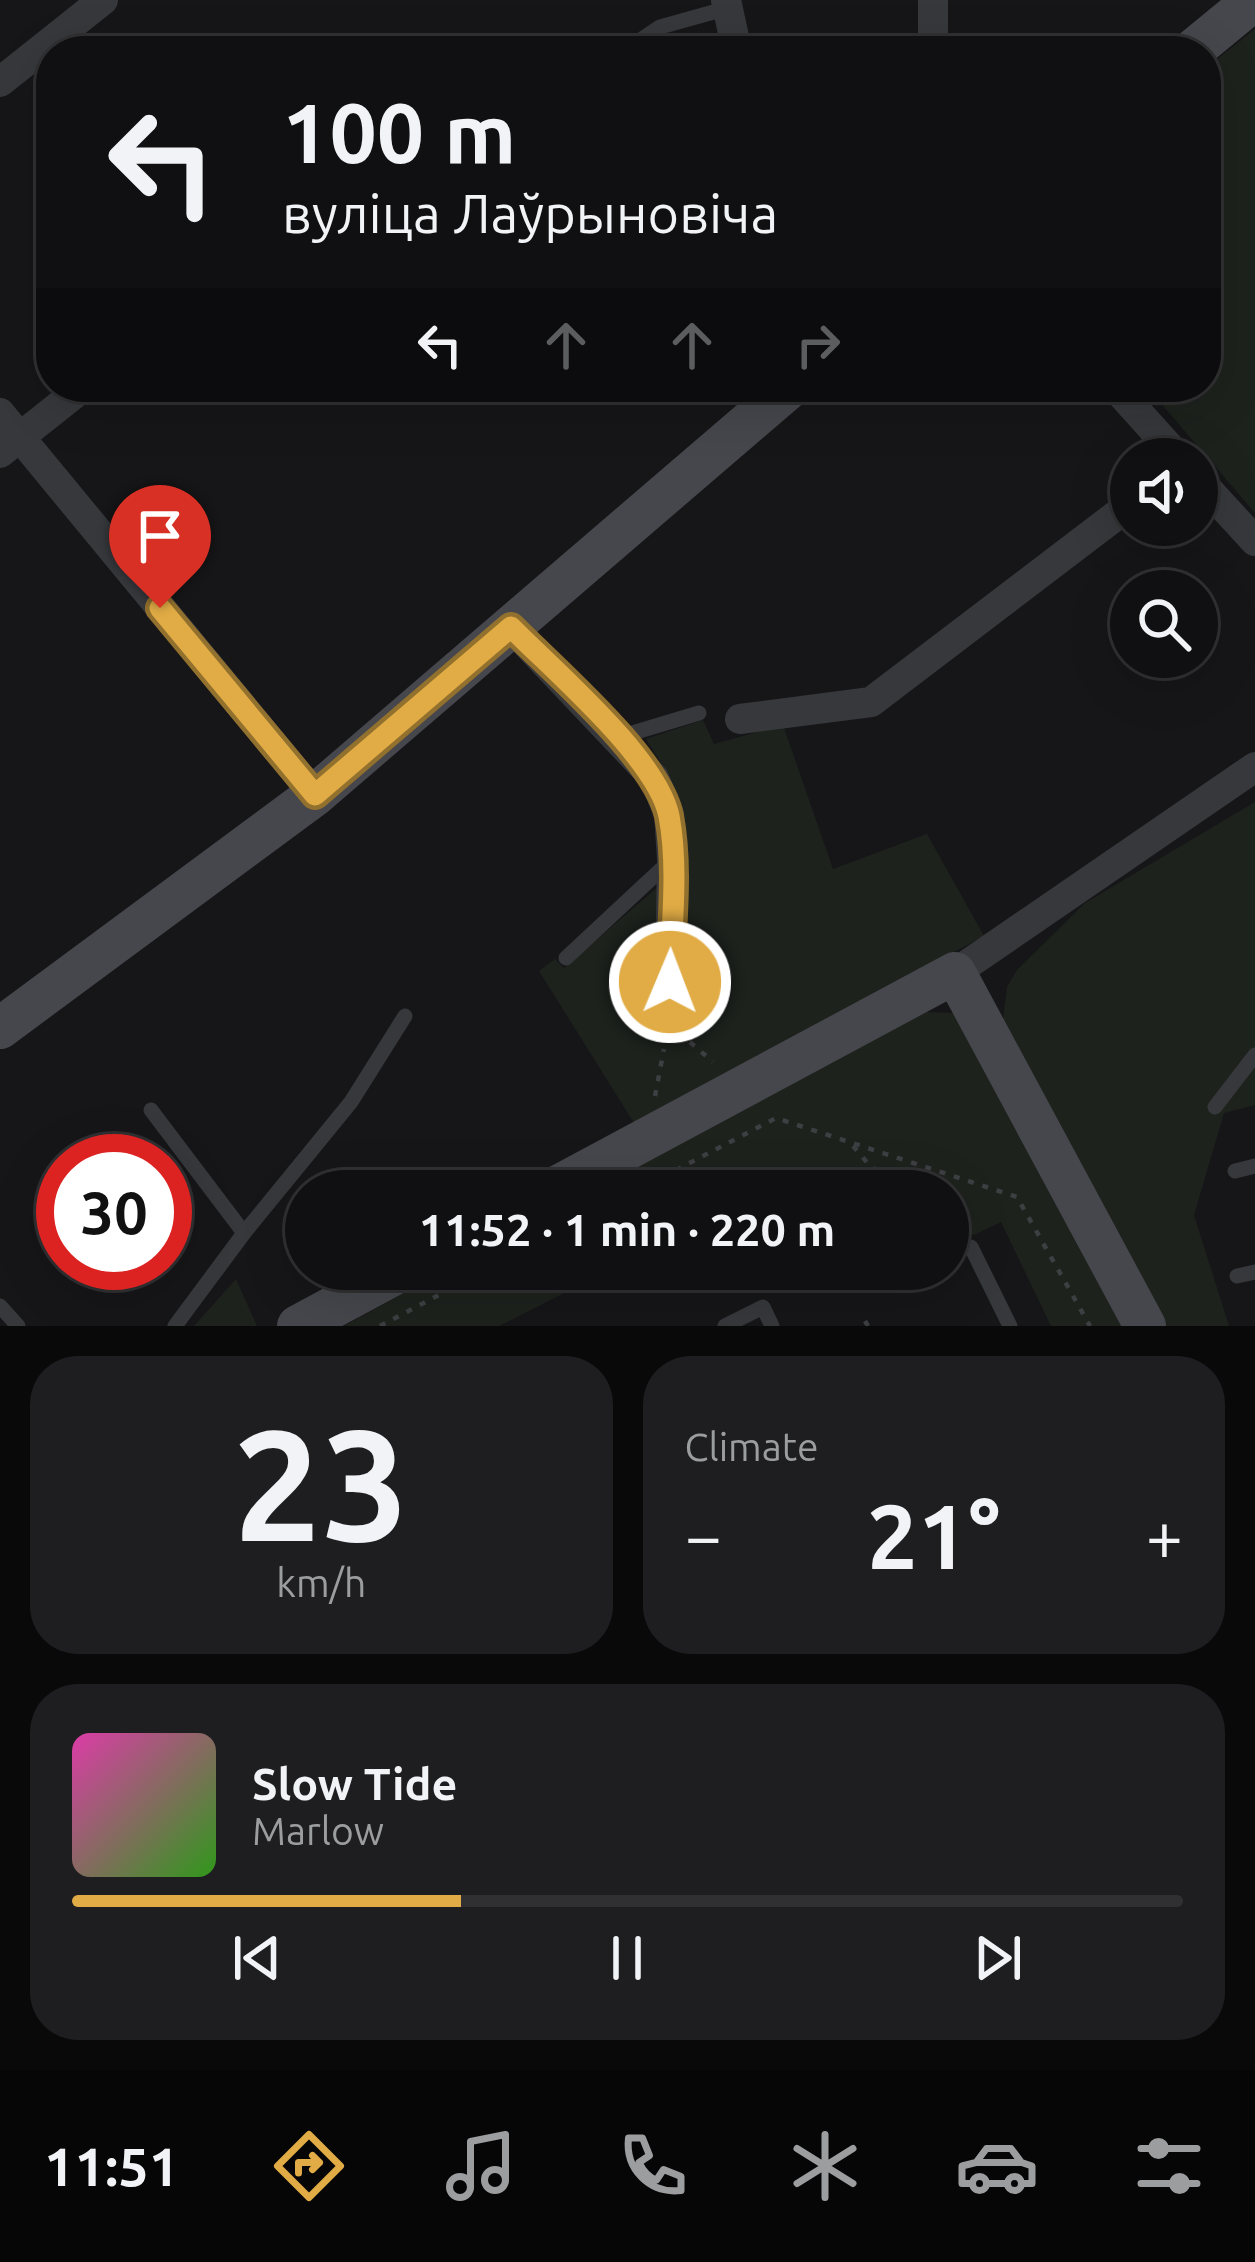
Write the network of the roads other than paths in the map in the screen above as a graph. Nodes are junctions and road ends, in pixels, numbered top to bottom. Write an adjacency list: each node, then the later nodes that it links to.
1 (103, 0): 5 (street)
2 (933, 0): 8 (street)
3 (1254, 0): 9 (main road)
4 (727, 4): 6 (lane); 7 (street)
5 (58, 36)
6 (646, 36)
7 (733, 36)
8 (933, 36)
9 (1210, 36)
10 (36, 53): 11 (street)
11 (0, 82)
12 (64, 402): 17 (street)
13 (773, 402): 21 (main road)
14 (1129, 402): 16 (street)
15 (0, 413): 17 (street)
16 (1161, 438)
17 (10, 446): 26 (street)
18 (1218, 501): 20 (street)
19 (1110, 520): 23 (street)
20 (1255, 541)
21 (511, 627): 24 (street); 26 (main road)
22 (699, 713): 24 (lane)
23 (740, 719)
24 (619, 737): 27 (street)
25 (1255, 767): 29 (street)
26 (315, 795): 32 (main road)
27 (672, 860): 28 (lane); 31 (street)
28 (566, 958)
29 (956, 973): 37 (main road); 51 (main road)
30 (405, 1016): 39 (lane)
31 (669, 1024)
32 (0, 1028)
33 (1255, 1055): 34 (lane)
34 (1215, 1107)
35 (151, 1111): 39 (lane)
36 (1255, 1166): 38 (lane)
37 (588, 1170)
38 (1234, 1171)
39 (244, 1233): 47 (lane)
40 (971, 1247): 50 (lane)
41 (1255, 1272): 42 (lane)
42 (1237, 1276)
43 (365, 1290): 45 (main road)
44 (0, 1306): 46 (lane)
45 (301, 1325)
46 (18, 1326)
47 (175, 1326)
48 (725, 1326): 49 (lane)
49 (772, 1326)
50 (1010, 1326)
51 (1145, 1326)

